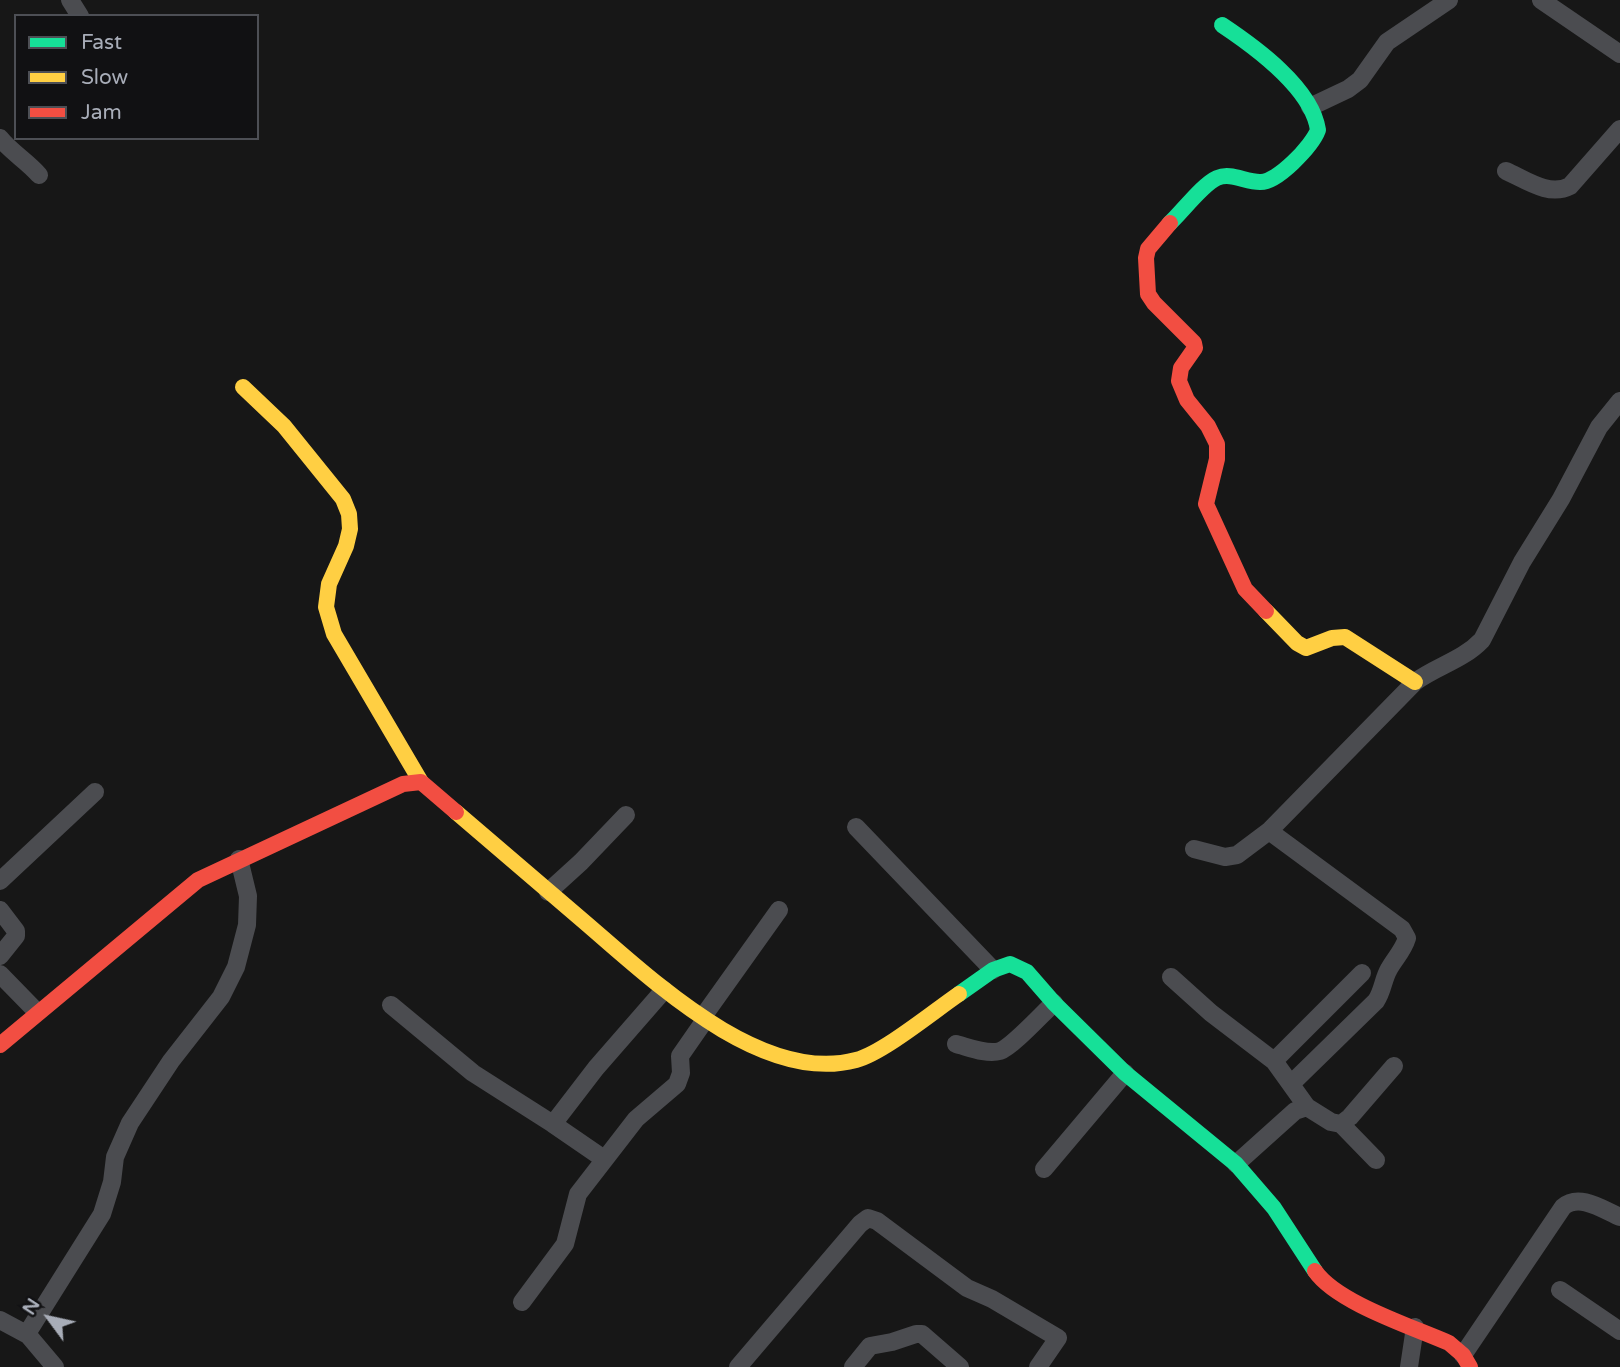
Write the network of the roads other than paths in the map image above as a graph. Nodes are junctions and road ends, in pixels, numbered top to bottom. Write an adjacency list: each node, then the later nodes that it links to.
1 (1449, 0): 6 (street)
2 (1541, 0): 3 (street)
3 (1564, 6): 5 (street)
4 (1222, 25): 6 (street)
5 (1620, 54)
6 (1310, 107): 13 (street)
7 (1620, 129): 9 (street)
8 (0, 138): 10 (street)
9 (1506, 171)
10 (39, 176)
11 (243, 387): 14 (street)
12 (1620, 401): 13 (street)
13 (1415, 682): 18 (street)
14 (421, 782): 20 (street); 22 (street)
15 (95, 792): 21 (street)
16 (626, 815): 22 (street)
17 (856, 827): 26 (street)
18 (1269, 831): 19 (street); 40 (street)
19 (1194, 849)
20 (239, 859): 33 (street); 54 (street)
21 (0, 881)
22 (548, 892): 30 (street)
23 (0, 909): 25 (street)
24 (779, 910): 34 (street)
25 (0, 956)
26 (993, 970): 31 (street); 34 (street)
27 (1362, 973): 37 (street)
28 (0, 974): 33 (street)
29 (1171, 977): 37 (street)
30 (664, 990): 34 (street); 42 (street)
31 (1054, 1003): 35 (street); 39 (street)
32 (391, 1005): 42 (street)
33 (37, 1012): 36 (street)
34 (703, 1019): 44 (street)
35 (956, 1044)
36 (0, 1045)
37 (1274, 1060): 40 (street)
38 (1394, 1066): 43 (street)
39 (1125, 1073): 46 (street); 47 (street)
40 (1292, 1083): 41 (street)
41 (1307, 1107): 43 (street); 46 (street)
42 (553, 1124): 44 (street)
43 (1341, 1124): 45 (street)
44 (604, 1159): 50 (street)
45 (1376, 1160)
46 (1236, 1164): 52 (street)
47 (1044, 1169)
48 (1620, 1217): 55 (street)
49 (1560, 1290): 53 (street)
50 (522, 1302)
51 (0, 1320): 54 (street)
52 (1415, 1327): 55 (street); 61 (street)
53 (1620, 1331)
54 (28, 1335): 56 (street)
55 (1466, 1361)
56 (55, 1367)
57 (738, 1367): 60 (street)
58 (853, 1367): 59 (street)
59 (960, 1367)
60 (1038, 1367)
61 (1409, 1367)

